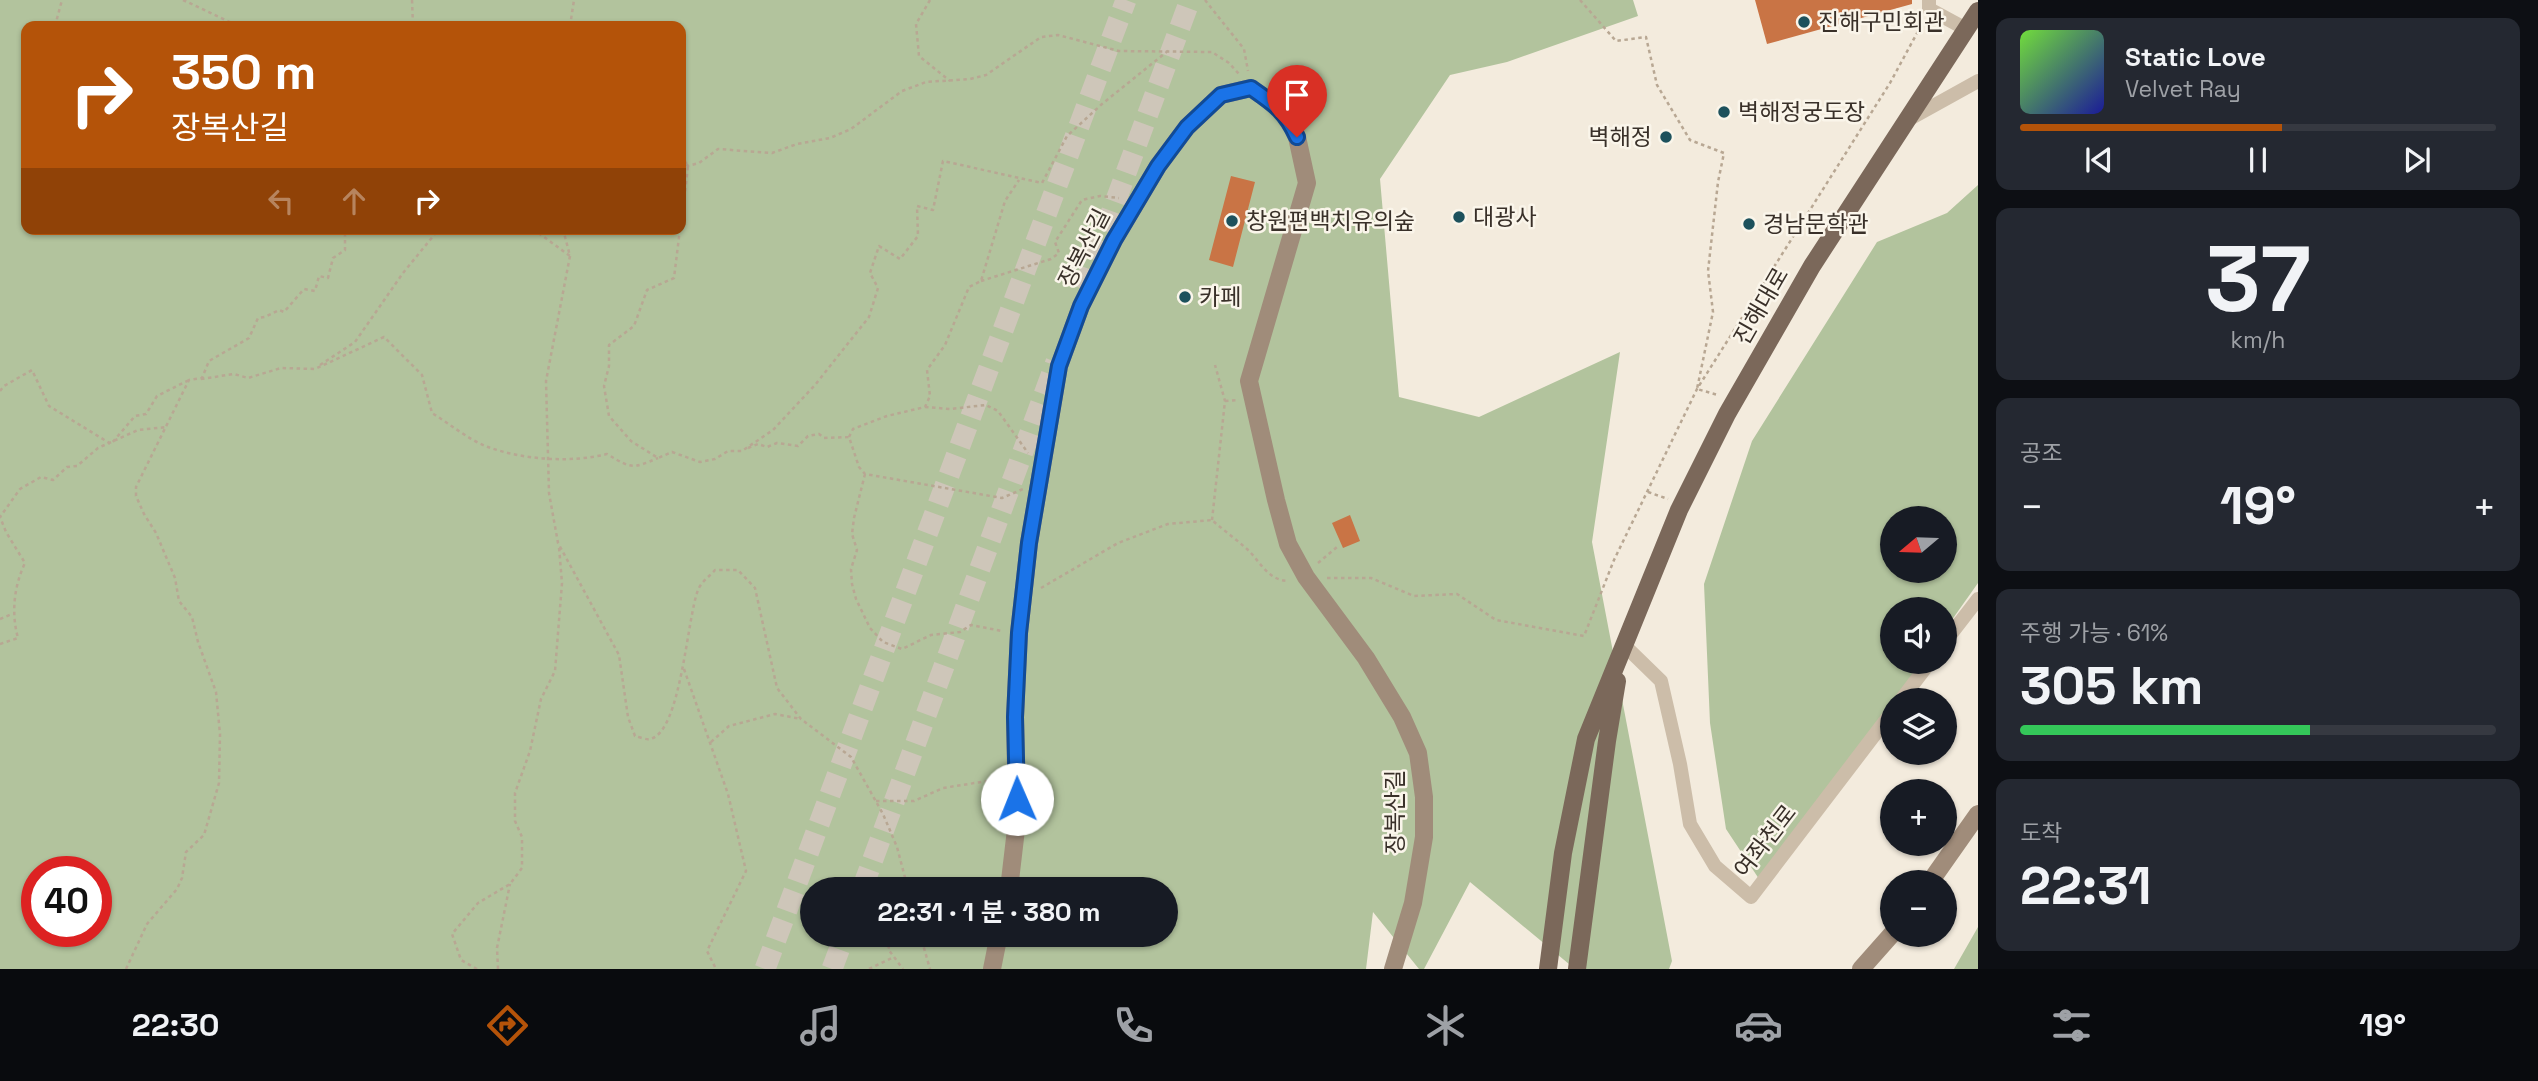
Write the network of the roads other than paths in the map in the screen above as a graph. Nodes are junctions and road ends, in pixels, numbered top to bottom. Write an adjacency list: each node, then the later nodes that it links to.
1 (1929, 5): 3 (street)
2 (1978, 11): 3 (main road, 진해대로)
3 (1966, 29): 5 (main road, 진해대로)
4 (1978, 81): 5 (street)
5 (1905, 121): 8 (main road, 진해대로)
6 (1978, 598): 7 (street)
7 (1957, 626)
8 (1624, 645): 11 (street, 여좌천로); 19 (main road); 20 (main road)
9 (1921, 674): 10 (street)
10 (1910, 688)
11 (1880, 728)
12 (1978, 814): 13 (street)
13 (1938, 870)
14 (1010, 877): 18 (street, 장복산길)
15 (996, 947): 17 (street)
16 (1880, 947): 21 (street)
17 (992, 969)
18 (1393, 969)
19 (1548, 969)
20 (1577, 969)
21 (1861, 969)

